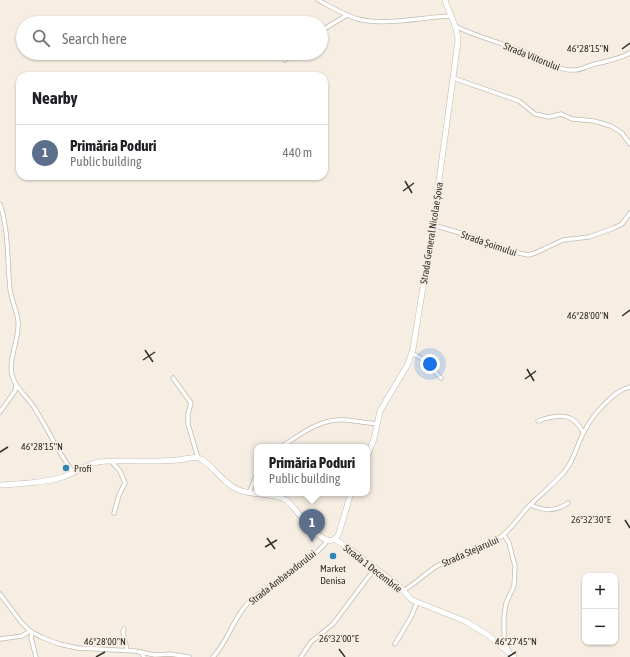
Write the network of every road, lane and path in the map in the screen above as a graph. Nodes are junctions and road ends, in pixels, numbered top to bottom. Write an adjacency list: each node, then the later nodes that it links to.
1 (318, 0): 3 (street)
2 (445, 0): 4 (main road)
3 (347, 15): 4 (street); 5 (street)
4 (450, 16): 6 (main road)
5 (328, 27)
6 (457, 28): 7 (street, Strada Viitorului); 8 (main road, Strada General Nicolae Șova)
7 (630, 53)
8 (453, 78): 9 (street); 12 (main road, Strada General Nicolae Șova)
9 (630, 144)
10 (0, 204): 16 (street)
11 (630, 213): 12 (street, Strada Șoimului)
12 (433, 225): 13 (main road, Strada General Nicolae Șova)
13 (412, 354): 15 (street); 20 (main road, Strada General Nicolae Șova)
14 (172, 378): 24 (street)
15 (441, 378)
16 (16, 385): 18 (street); 26 (street)
17 (630, 387): 21 (street, Strada Stejarului)
18 (0, 412)
19 (538, 421): 21 (street)
20 (377, 424): 22 (street); 23 (main road, Strada General Nicolae Șova)
21 (583, 432): 34 (street, Strada Stejarului)
22 (285, 444)
23 (370, 449)
24 (198, 458): 25 (main road); 29 (main road)
25 (111, 461): 26 (main road); 35 (street)
26 (74, 473): 28 (main road)
27 (254, 481): 29 (street)
28 (0, 485)
29 (249, 493): 30 (main road)
30 (254, 494)
31 (271, 496): 38 (main road)
32 (350, 496): 37 (main road)
33 (568, 503): 34 (street)
34 (531, 505): 36 (street, Strada Stejarului)
35 (114, 513)
36 (504, 535): 40 (street, Strada Stejarului); 49 (street)
37 (334, 539): 38 (main road); 39 (main road, Strada 1 Decembrie)
38 (328, 540): 53 (street, Strada Ambasadorului)
39 (375, 568): 40 (main road, Strada 1 Decembrie); 54 (street)
40 (404, 590): 42 (main road, Strada 1 Decembrie)
41 (0, 594): 44 (street)
42 (416, 602): 46 (street); 49 (main road, Strada 1 Decembrie)
43 (124, 629): 47 (street)
44 (31, 632): 45 (street); 47 (street); 50 (street)
45 (0, 639)
46 (395, 644)
47 (127, 650): 48 (street)
48 (141, 652): 51 (street); 52 (street)
49 (510, 652): 55 (main road, Strada 1 Decembrie)
50 (36, 657)
51 (144, 657)
52 (188, 657)
53 (213, 657)
54 (301, 657)
55 (514, 657)

